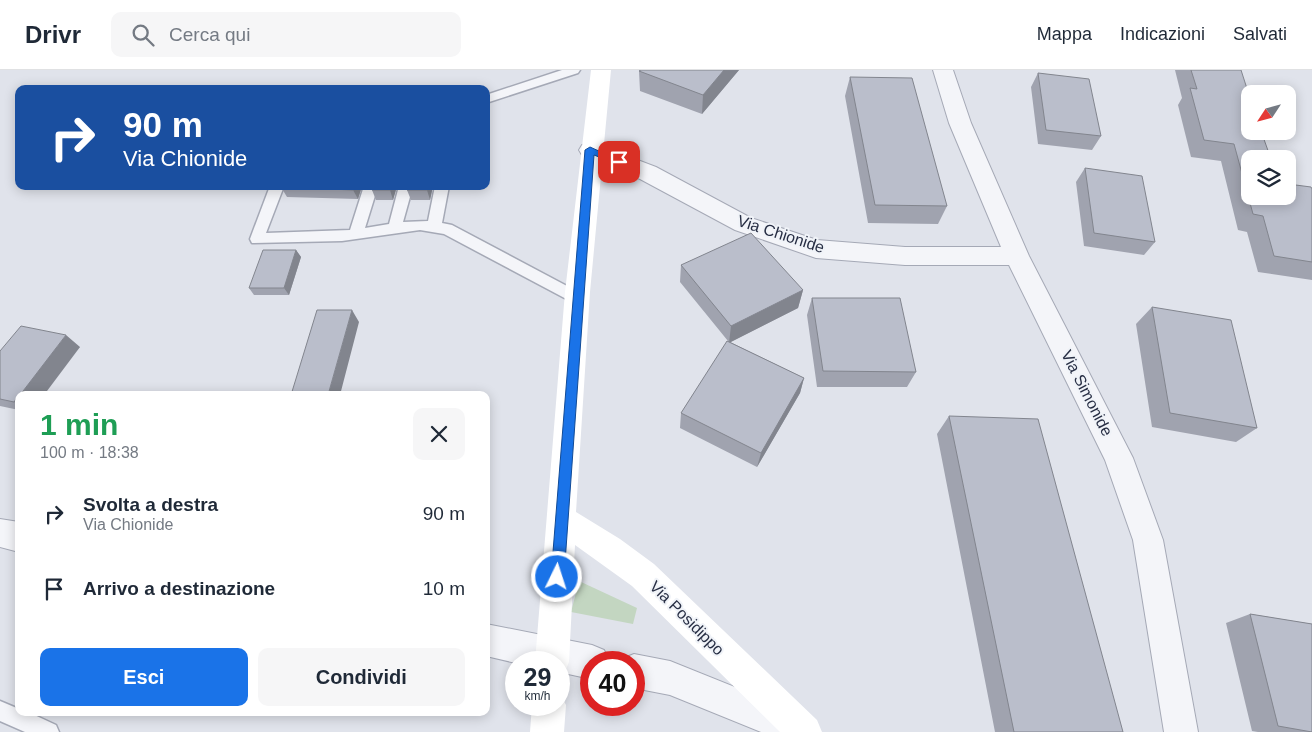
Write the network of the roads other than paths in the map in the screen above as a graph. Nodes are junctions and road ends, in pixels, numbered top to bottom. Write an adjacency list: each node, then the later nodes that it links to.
1 (574, 70): 4 (lane)
2 (601, 70): 5 (street)
3 (944, 70): 13 (street, Via Simonide)
4 (490, 98)
5 (590, 150): 13 (street, Via Chionide); 14 (street)
6 (275, 190): 12 (lane)
7 (370, 190): 12 (lane)
8 (405, 190): 11 (lane)
9 (441, 190): 10 (lane)
10 (434, 227): 11 (lane); 14 (lane)
11 (395, 228): 12 (lane)
12 (356, 234)
13 (1017, 256): 27 (street, Via Simonide)
14 (577, 298): 15 (street)
15 (561, 519): 20 (street); 24 (street, Via Posidippo)
16 (0, 533): 17 (street)
17 (15, 537)
18 (490, 641): 19 (street)
19 (526, 651)
20 (552, 651)
21 (645, 673): 24 (street, Via Posidippo)
22 (0, 711): 25 (lane)
23 (548, 716): 26 (street)
24 (803, 731)
25 (50, 732)
26 (547, 732)
27 (1181, 732)

